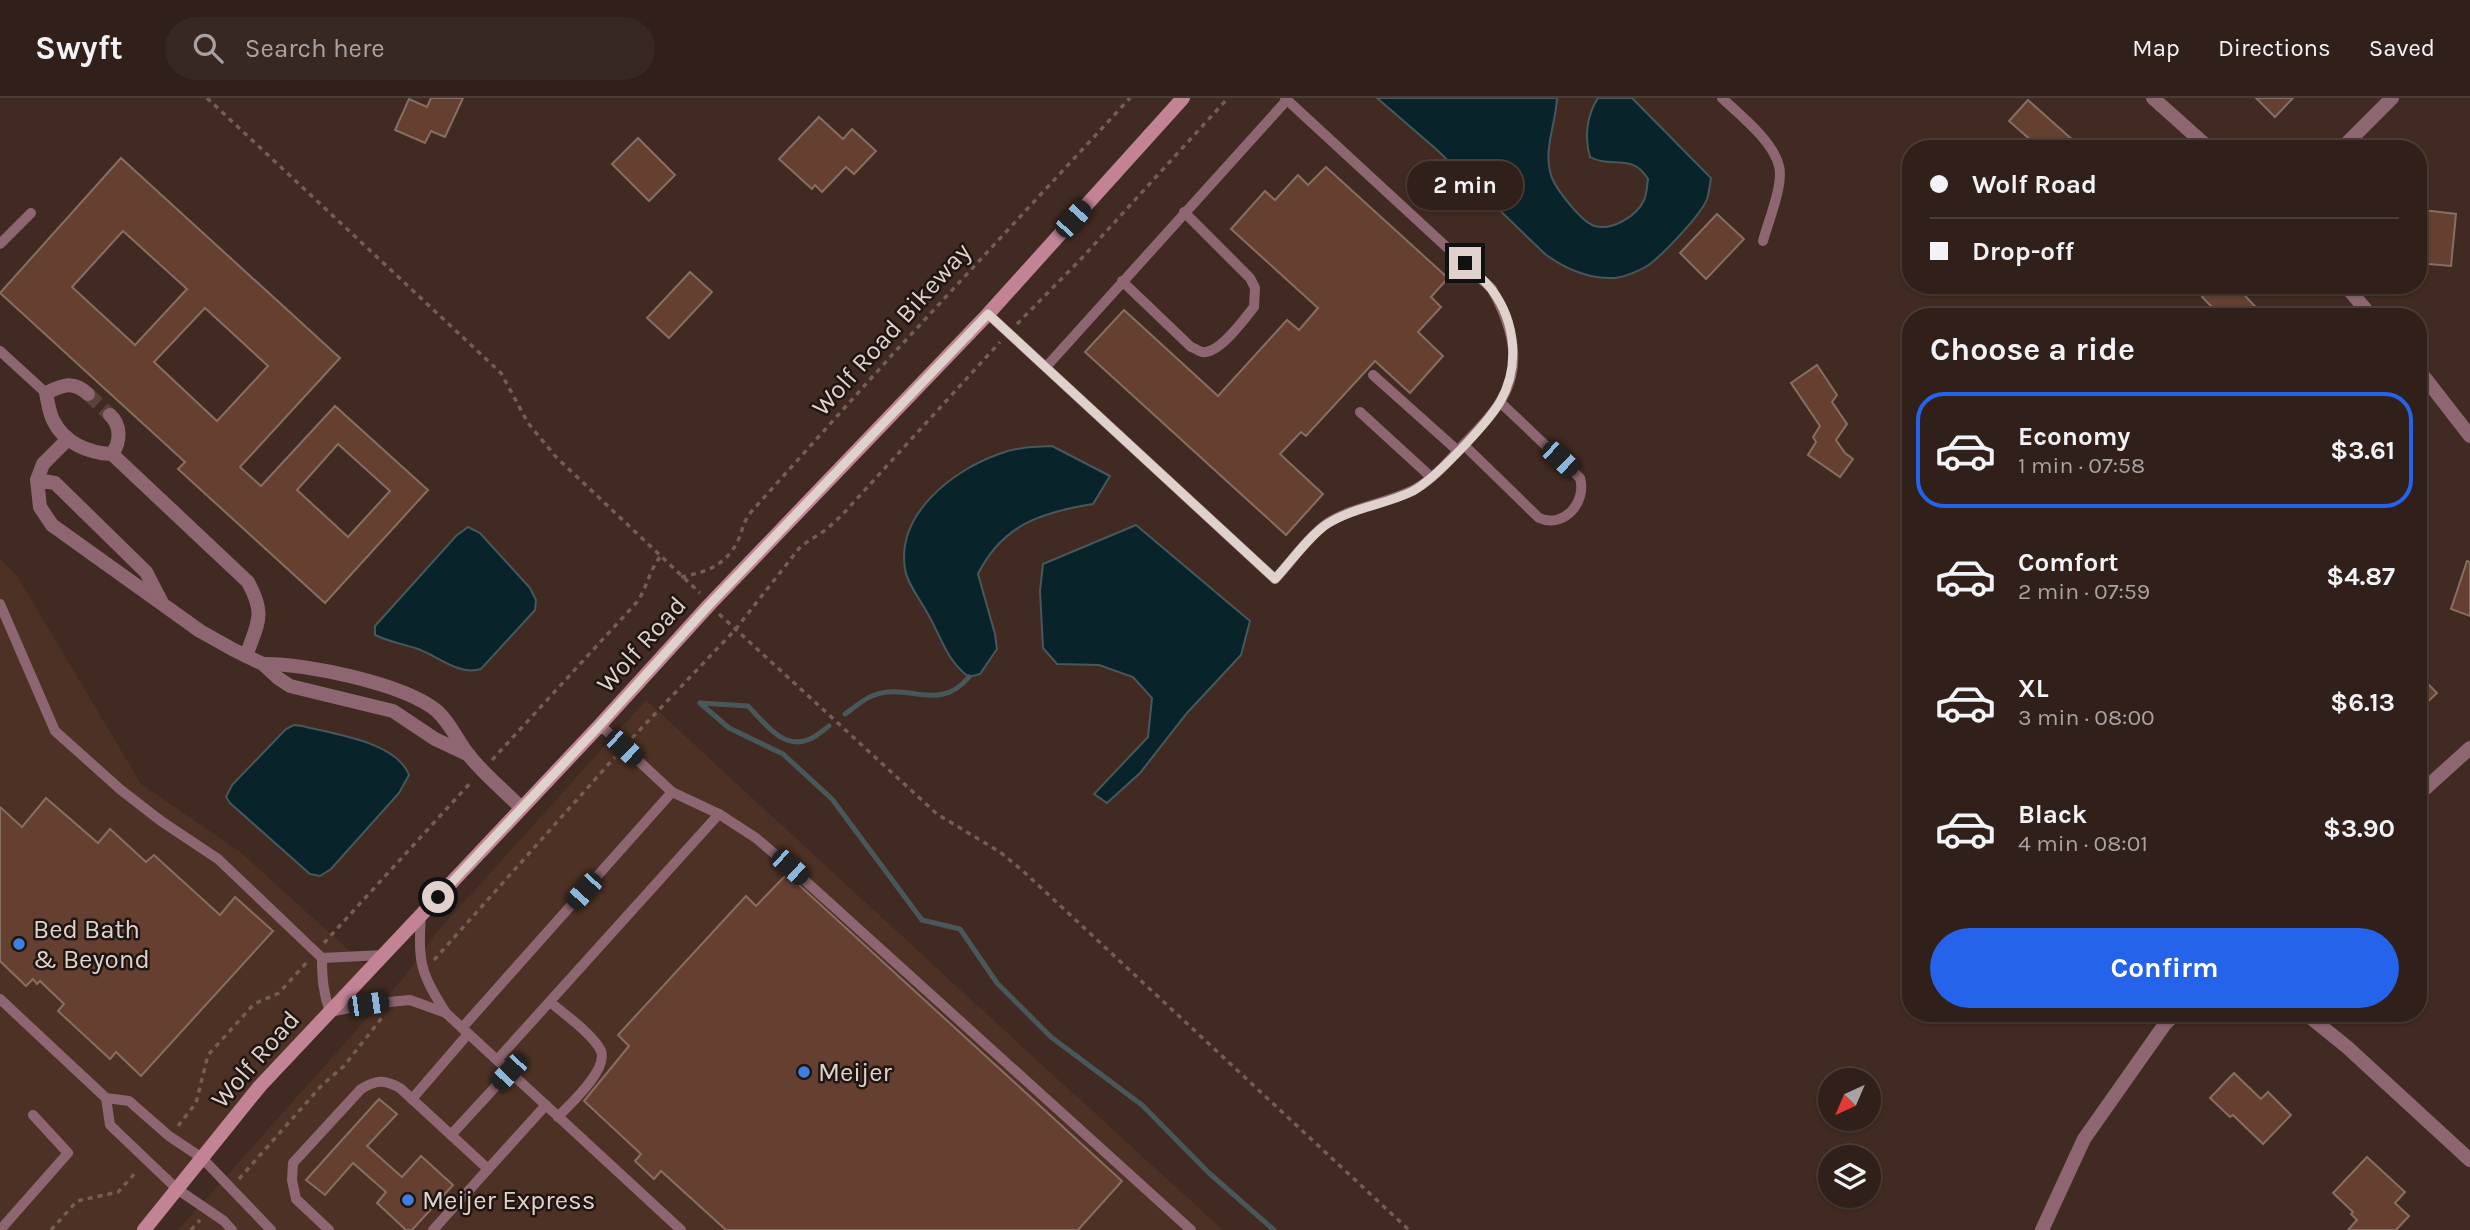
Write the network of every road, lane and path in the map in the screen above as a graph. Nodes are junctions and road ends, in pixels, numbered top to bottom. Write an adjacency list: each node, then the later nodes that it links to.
1 (206, 98): 35 (path)
2 (1130, 98): 36 (path, Wolf Road Bikeway)
3 (1183, 98): 18 (main road, Wolf Road)
4 (1228, 98): 19 (path)
5 (1722, 98): 13 (lane)
6 (2153, 98): 9 (street)
7 (2392, 98): 10 (street)
8 (1286, 99): 11 (lane); 26 (lane)
9 (2200, 140)
10 (2350, 140)
11 (1184, 212): 15 (lane); 15 (lane)
12 (31, 213): 14 (lane)
13 (1763, 241)
14 (0, 244)
15 (1122, 281): 21 (lane)
16 (2353, 294): 17 (street)
17 (2364, 308)
18 (988, 314): 19 (lane); 44 (main road, Wolf Road)
19 (1009, 332): 21 (lane); 41 (path)
20 (0, 351): 24 (lane)
21 (1046, 367): 33 (lane)
22 (1373, 375): 31 (lane)
23 (2427, 381): 29 (street)
24 (46, 393): 25 (street); 30 (street)
25 (88, 394)
26 (1500, 402): 31 (lane); 31 (lane)
27 (1360, 412): 33 (lane)
28 (110, 415): 32 (street)
29 (2470, 436)
30 (68, 439): 32 (street); 34 (street)
31 (1461, 448): 33 (lane)
32 (112, 454): 42 (street)
33 (1431, 477)
34 (37, 480): 38 (street); 38 (street)
35 (660, 557): 36 (path); 48 (path)
36 (681, 577): 37 (path)
37 (697, 589)
38 (161, 601): 42 (street)
39 (0, 604): 54 (lane)
40 (723, 618): 41 (path)
41 (735, 630): 45 (path); 89 (path)
42 (246, 656): 43 (street)
43 (263, 664): 47 (street); 47 (street)
44 (600, 725): 45 (lane); 51 (main road, Wolf Road)
45 (624, 748): 50 (lane); 56 (path)
46 (2470, 748): 49 (street)
47 (469, 755): 48 (street)
48 (483, 770): 51 (street); 54 (path)
49 (2427, 787)
50 (672, 792): 52 (lane); 64 (lane)
51 (521, 808): 53 (main road, Wolf Road)
52 (719, 814): 59 (lane); 88 (lane)
53 (421, 914): 55 (main road, Wolf Road); 56 (lane)
54 (319, 955): 55 (lane); 60 (lane); 73 (path)
55 (383, 955): 60 (main road, Wolf Road)
56 (424, 973): 61 (lane)
57 (0, 999): 67 (lane)
58 (397, 1000): 60 (lane); 61 (lane); 77 (path)
59 (550, 1002): 65 (lane); 71 (lane)
60 (330, 1012): 74 (main road, Wolf Road)
61 (446, 1013): 64 (lane)
62 (2167, 1022): 90 (street)
63 (2316, 1022): 75 (street)
64 (465, 1031): 65 (lane); 68 (lane)
65 (497, 1060): 66 (lane)
66 (509, 1072): 69 (lane); 72 (lane)
67 (106, 1098): 73 (lane); 76 (lane)
68 (412, 1099): 72 (lane); 85 (lane)
69 (546, 1105): 71 (lane); 78 (lane)
70 (33, 1115): 80 (lane)
71 (558, 1117): 87 (lane)
72 (451, 1135): 78 (lane)
73 (170, 1136): 74 (lane)
74 (202, 1158): 79 (main road, Wolf Road); 84 (lane)
75 (2470, 1160)
76 (146, 1161): 79 (lane); 81 (path)
77 (254, 1164)
78 (488, 1169): 86 (lane)
79 (177, 1189): 82 (main road, Wolf Road); 83 (lane)
80 (0, 1230)
81 (51, 1230)
82 (144, 1230)
83 (232, 1230)
84 (271, 1230)
85 (329, 1230)
86 (433, 1230)
87 (681, 1230)
88 (1191, 1230)
89 (1409, 1230)
90 (2042, 1230)

